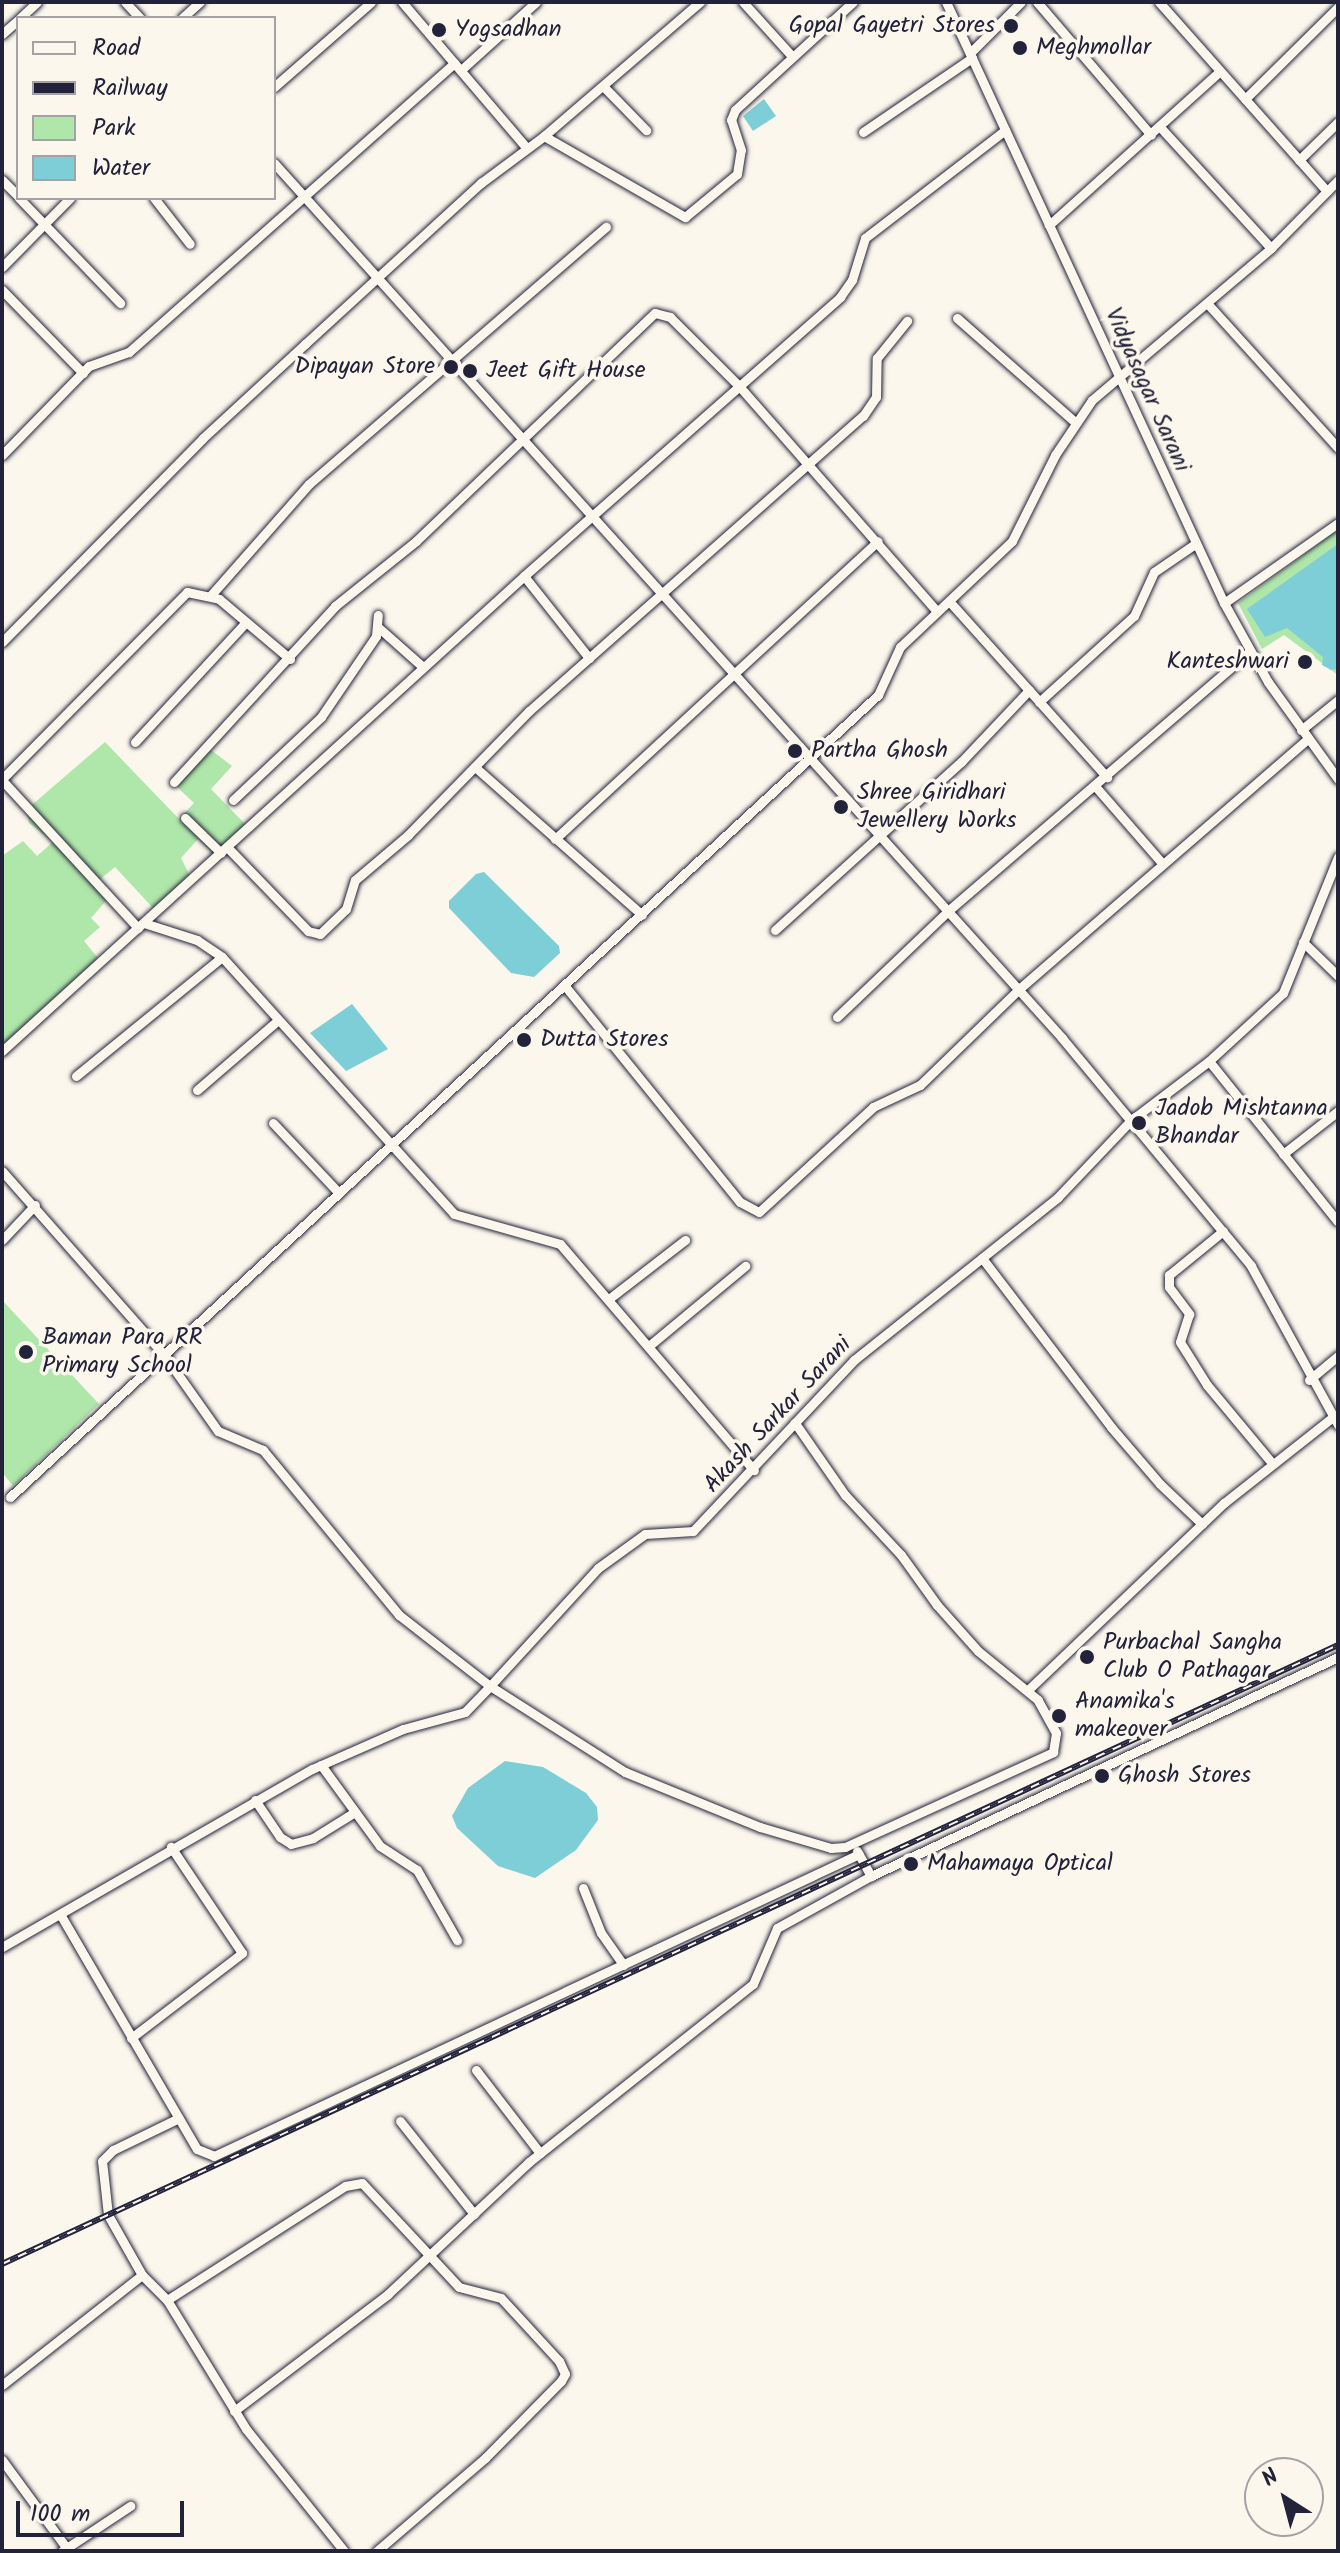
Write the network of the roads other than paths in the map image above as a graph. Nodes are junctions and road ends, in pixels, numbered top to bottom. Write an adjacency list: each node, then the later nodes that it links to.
1 (37, 2): 14 (street)
2 (200, 2): 15 (street)
3 (371, 2): 20 (street)
4 (402, 2): 18 (street)
5 (536, 2): 18 (street)
6 (700, 2): 21 (street)
7 (743, 2): 16 (street)
8 (853, 2): 16 (street)
9 (946, 2): 17 (street, Vidyasagar Sarani)
10 (1021, 2): 17 (street)
11 (1037, 2): 28 (street)
12 (1159, 2): 19 (street)
13 (1338, 7): 22 (street)
14 (22, 16)
15 (184, 16)
16 (790, 54): 29 (street)
17 (971, 56): 26 (street, Vidyasagar Sarani); 27 (street)
18 (457, 66): 30 (street); 35 (street)
19 (1220, 71): 22 (street); 24 (street)
20 (276, 85)
21 (603, 86): 25 (street); 29 (street)
22 (1245, 99): 31 (street)
23 (1338, 122): 31 (street)
24 (1160, 127): 28 (street); 43 (street)
25 (646, 130)
26 (1005, 130): 40 (street, Vidyasagar Sarani); 54 (street)
27 (863, 132)
28 (1151, 135): 40 (street)
29 (544, 136): 30 (street)
30 (526, 147): 45 (street)
31 (1299, 160): 34 (street)
32 (276, 165): 35 (street)
33 (1338, 180): 34 (street)
34 (1327, 191): 43 (street)
35 (305, 197): 45 (street); 52 (street)
36 (22, 200): 39 (street)
37 (68, 200): 39 (street)
38 (156, 200): 42 (street)
39 (44, 224): 44 (street); 47 (street)
40 (1049, 225): 53 (street, Vidyasagar Sarani)
41 (606, 227): 51 (street)
42 (190, 244)
43 (1271, 248): 48 (street)
44 (2, 267)
45 (377, 278): 51 (street); 73 (street)
46 (2, 290): 52 (street)
47 (120, 303)
48 (1207, 303): 53 (street); 57 (street)
49 (957, 318): 55 (street)
50 (907, 321): 59 (street)
51 (449, 357): 56 (street); 66 (street)
52 (83, 373): 58 (street)
53 (1118, 374): 55 (street); 63 (street, Vidyasagar Sarani)
54 (739, 386): 56 (street); 59 (street); 60 (street)
55 (1075, 422): 67 (street)
56 (523, 438): 60 (street); 76 (street)
57 (1337, 445)
58 (4, 449)
59 (809, 461): 62 (street); 65 (street)
60 (594, 513): 64 (street); 65 (street)
61 (1338, 523): 68 (street)
62 (878, 541): 69 (street); 78 (street)
63 (1195, 544): 68 (street, Vidyasagar Sarani); 81 (street)
64 (524, 576): 75 (street); 77 (street)
65 (663, 593): 75 (street); 78 (street)
66 (211, 595): 71 (street); 88 (street)
67 (949, 601): 69 (street); 79 (street)
68 (1224, 603): 74 (street, Vidyasagar Sarani)
69 (937, 611): 85 (street)
70 (378, 615): 72 (street)
71 (246, 622): 76 (street); 84 (street)
72 (379, 628): 77 (street); 92 (street)
73 (2, 642)
74 (1248, 648): 82 (street, Vidyasagar Sarani); 87 (street)
75 (589, 658): 86 (street)
76 (290, 659): 90 (street)
77 (423, 667): 96 (street)
78 (733, 671): 85 (street); 95 (street)
79 (1029, 690): 81 (street); 94 (street)
80 (1338, 700): 82 (street)
81 (1039, 702): 87 (street)
82 (1301, 730): 83 (street, Vidyasagar Sarani)
83 (1308, 739): 89 (street, Vidyasagar Sarani); 98 (street)
84 (135, 742)
85 (810, 757): 94 (street); 100 (street)
86 (475, 767): 95 (street); 96 (street)
87 (1107, 777): 91 (street)
88 (2, 779): 101 (street)
89 (1338, 779)
90 (174, 782)
91 (1095, 786): 98 (street); 99 (street)
92 (233, 800)
93 (185, 818): 96 (street)
94 (882, 836): 99 (street); 102 (street)
95 (555, 839): 100 (street)
96 (224, 850): 101 (street)
97 (1338, 857): 103 (street, Akash Sarkar Sarani)
98 (1162, 863): 107 (street)
99 (949, 910): 107 (street); 108 (street)
100 (642, 915): 106 (street)
101 (141, 925): 104 (street); 110 (street)
102 (775, 930)
103 (1303, 942): 105 (street); 111 (street, Akash Sarkar Sarani)
104 (222, 957): 109 (street); 112 (street)
105 (1338, 976)
106 (565, 986): 107 (street); 117 (street)
107 (1019, 989): 115 (street)
108 (837, 1017)
109 (278, 1020): 113 (street); 117 (street)
110 (2, 1051)
111 (1209, 1061): 115 (street, Akash Sarkar Sarani); 118 (street)
112 (76, 1076)
113 (197, 1090)
114 (1338, 1111): 118 (street)
115 (1130, 1121): 123 (street); 126 (street, Akash Sarkar Sarani)
116 (273, 1123): 120 (street)
117 (390, 1147): 120 (street); 128 (street)
118 (1283, 1154): 122 (street)
119 (2, 1171): 121 (street)
120 (339, 1193): 130 (street)
121 (35, 1205): 124 (street); 130 (street)
122 (1337, 1221)
123 (1223, 1231): 132 (street); 135 (street)
124 (2, 1240)
125 (685, 1240): 128 (street)
126 (982, 1258): 134 (street, Akash Sarkar Sarani); 138 (street)
127 (745, 1266): 129 (street)
128 (610, 1298): 129 (street)
129 (650, 1345): 136 (street)
130 (163, 1353): 137 (street); 140 (street)
131 (1338, 1356): 132 (street)
132 (1309, 1380): 133 (street)
133 (1335, 1421): 135 (street)
134 (795, 1423): 136 (street, Akash Sarkar Sarani); 141 (street)
135 (1272, 1463): 138 (street)
136 (754, 1470): 140 (street, Akash Sarkar Sarani)
137 (10, 1497)
138 (1202, 1524): 141 (street)
139 (1338, 1657): 148 (street)
140 (490, 1686): 142 (street, Akash Sarkar Sarani); 145 (street)
141 (1028, 1690): 145 (street)
142 (321, 1765): 143 (street, Akash Sarkar Sarani); 144 (street)
143 (255, 1800): 144 (street); 146 (street, Akash Sarkar Sarani)
144 (355, 1812): 151 (street)
145 (853, 1843): 147 (street)
146 (171, 1847): 150 (street, Akash Sarkar Sarani); 154 (street)
147 (859, 1854): 148 (street); 153 (street)
148 (871, 1876): 158 (street)
149 (583, 1888): 153 (street)
150 (60, 1914): 152 (street, Akash Sarkar Sarani); 154 (street)
151 (457, 1940)
152 (2, 1947)
153 (623, 1965): 156 (street)
154 (131, 2038): 156 (street)
155 (476, 2070): 158 (street)
156 (179, 2118): 161 (street)
157 (400, 2121): 159 (street)
158 (540, 2153): 159 (street)
159 (474, 2214): 160 (street)
160 (432, 2255): 162 (street); 164 (street); 169 (street)
161 (142, 2275): 162 (street); 163 (street)
162 (167, 2300): 164 (street)
163 (2, 2385)
164 (234, 2411): 168 (street)
165 (2, 2460): 167 (street)
166 (130, 2506): 167 (street)
167 (64, 2549)
168 (340, 2550)
169 (377, 2551)

